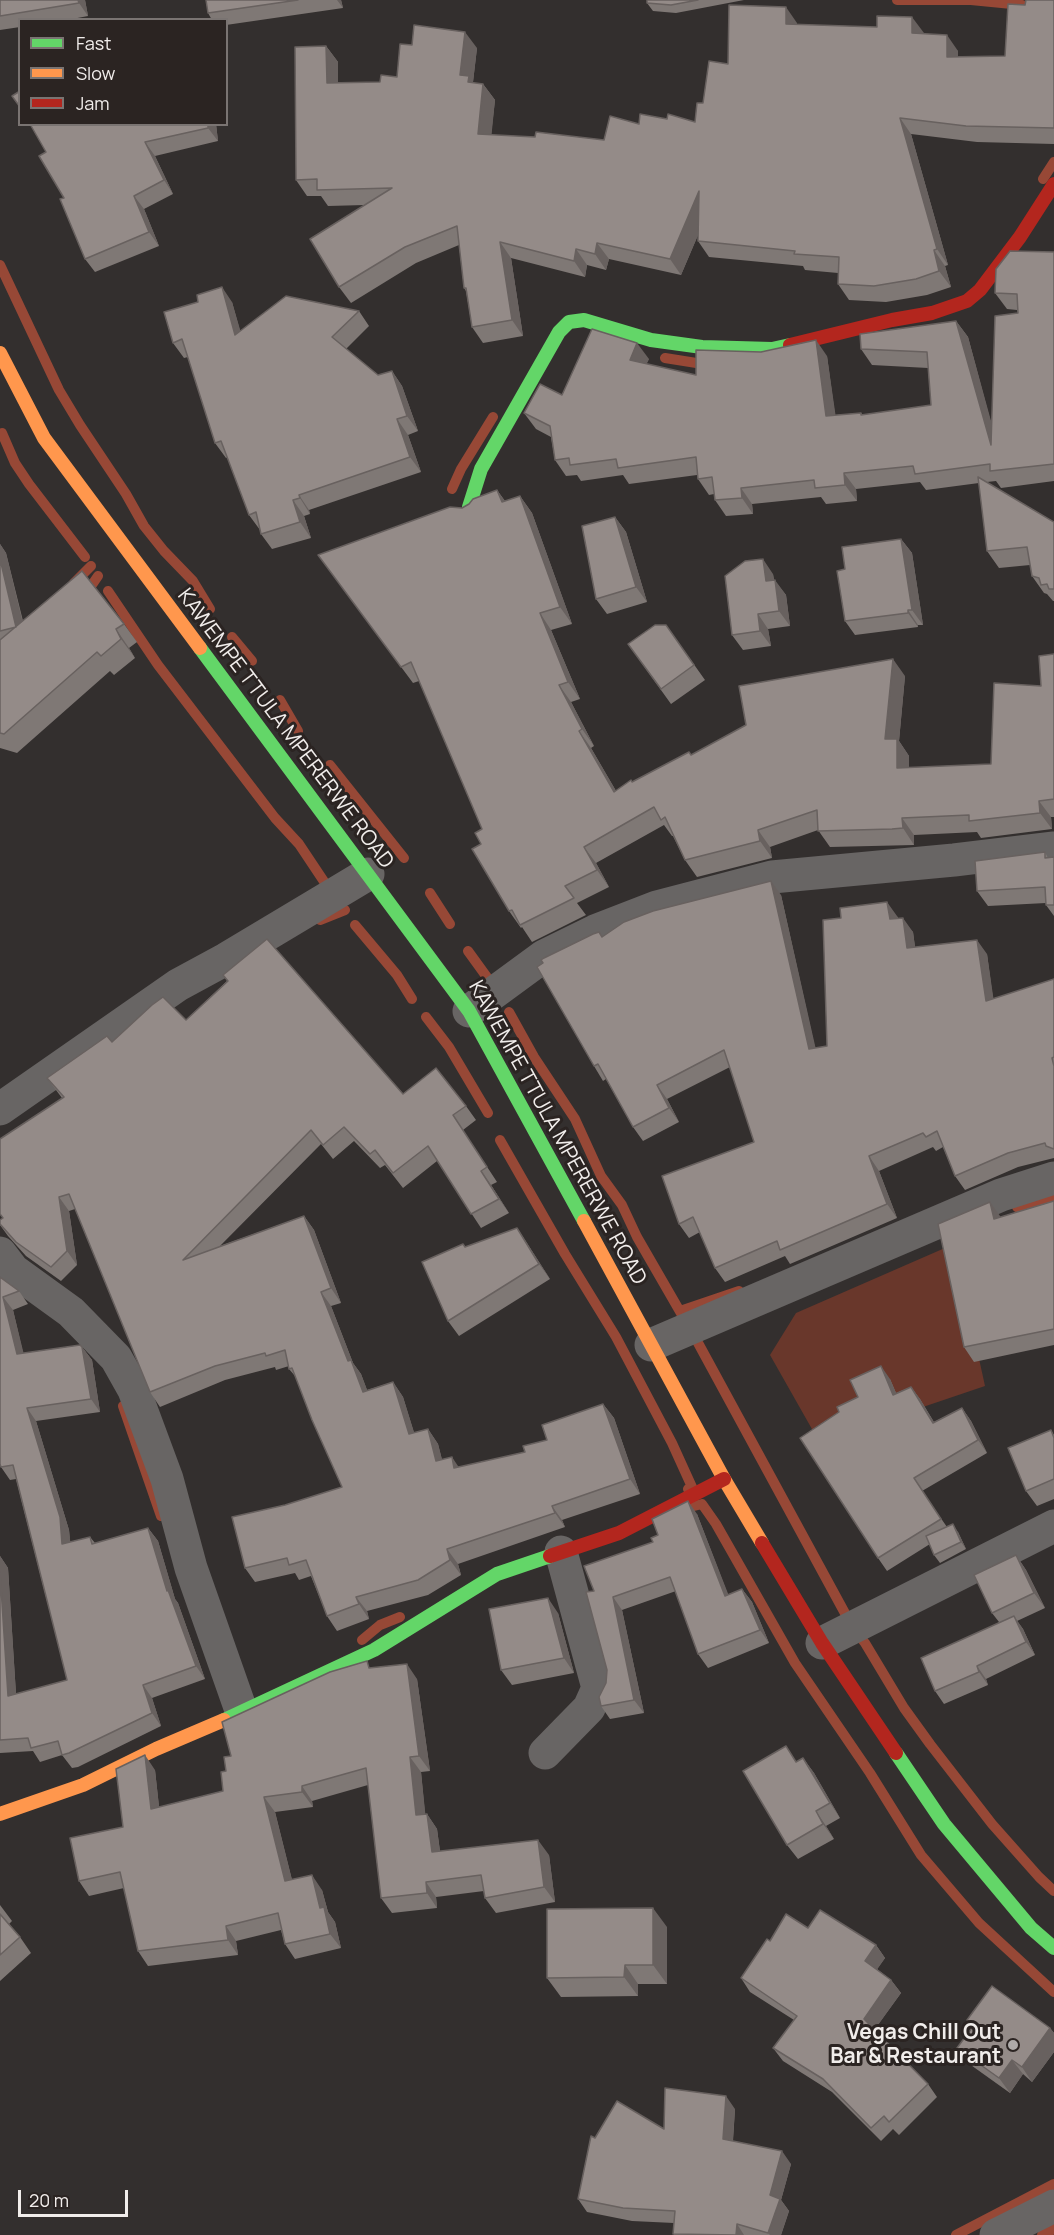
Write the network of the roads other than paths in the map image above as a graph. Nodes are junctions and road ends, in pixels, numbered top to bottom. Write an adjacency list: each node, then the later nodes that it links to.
1 (1054, 184): 3 (street)
2 (0, 353): 5 (street, KAWEMPE TTULA MPERERWE ROAD)
3 (469, 507)
4 (1054, 848): 6 (street)
5 (368, 874): 6 (street, KAWEMPE TTULA MPERERWE ROAD); 7 (street)
6 (469, 1011): 10 (street, KAWEMPE TTULA MPERERWE ROAD)
7 (0, 1109)
8 (1054, 1178): 10 (street)
9 (0, 1253): 15 (street)
10 (651, 1345): 11 (street, KAWEMPE TTULA MPERERWE ROAD)
11 (724, 1479): 13 (street); 14 (street, KAWEMPE TTULA MPERERWE ROAD)
12 (1054, 1526): 14 (street)
13 (561, 1552): 15 (street); 16 (street)
14 (822, 1643): 18 (street, KAWEMPE TTULA MPERERWE ROAD)
15 (242, 1713): 17 (street)
16 (545, 1753)
17 (0, 1814)
18 (1054, 1948)
19 (1054, 2206): 20 (street)
20 (996, 2235)

